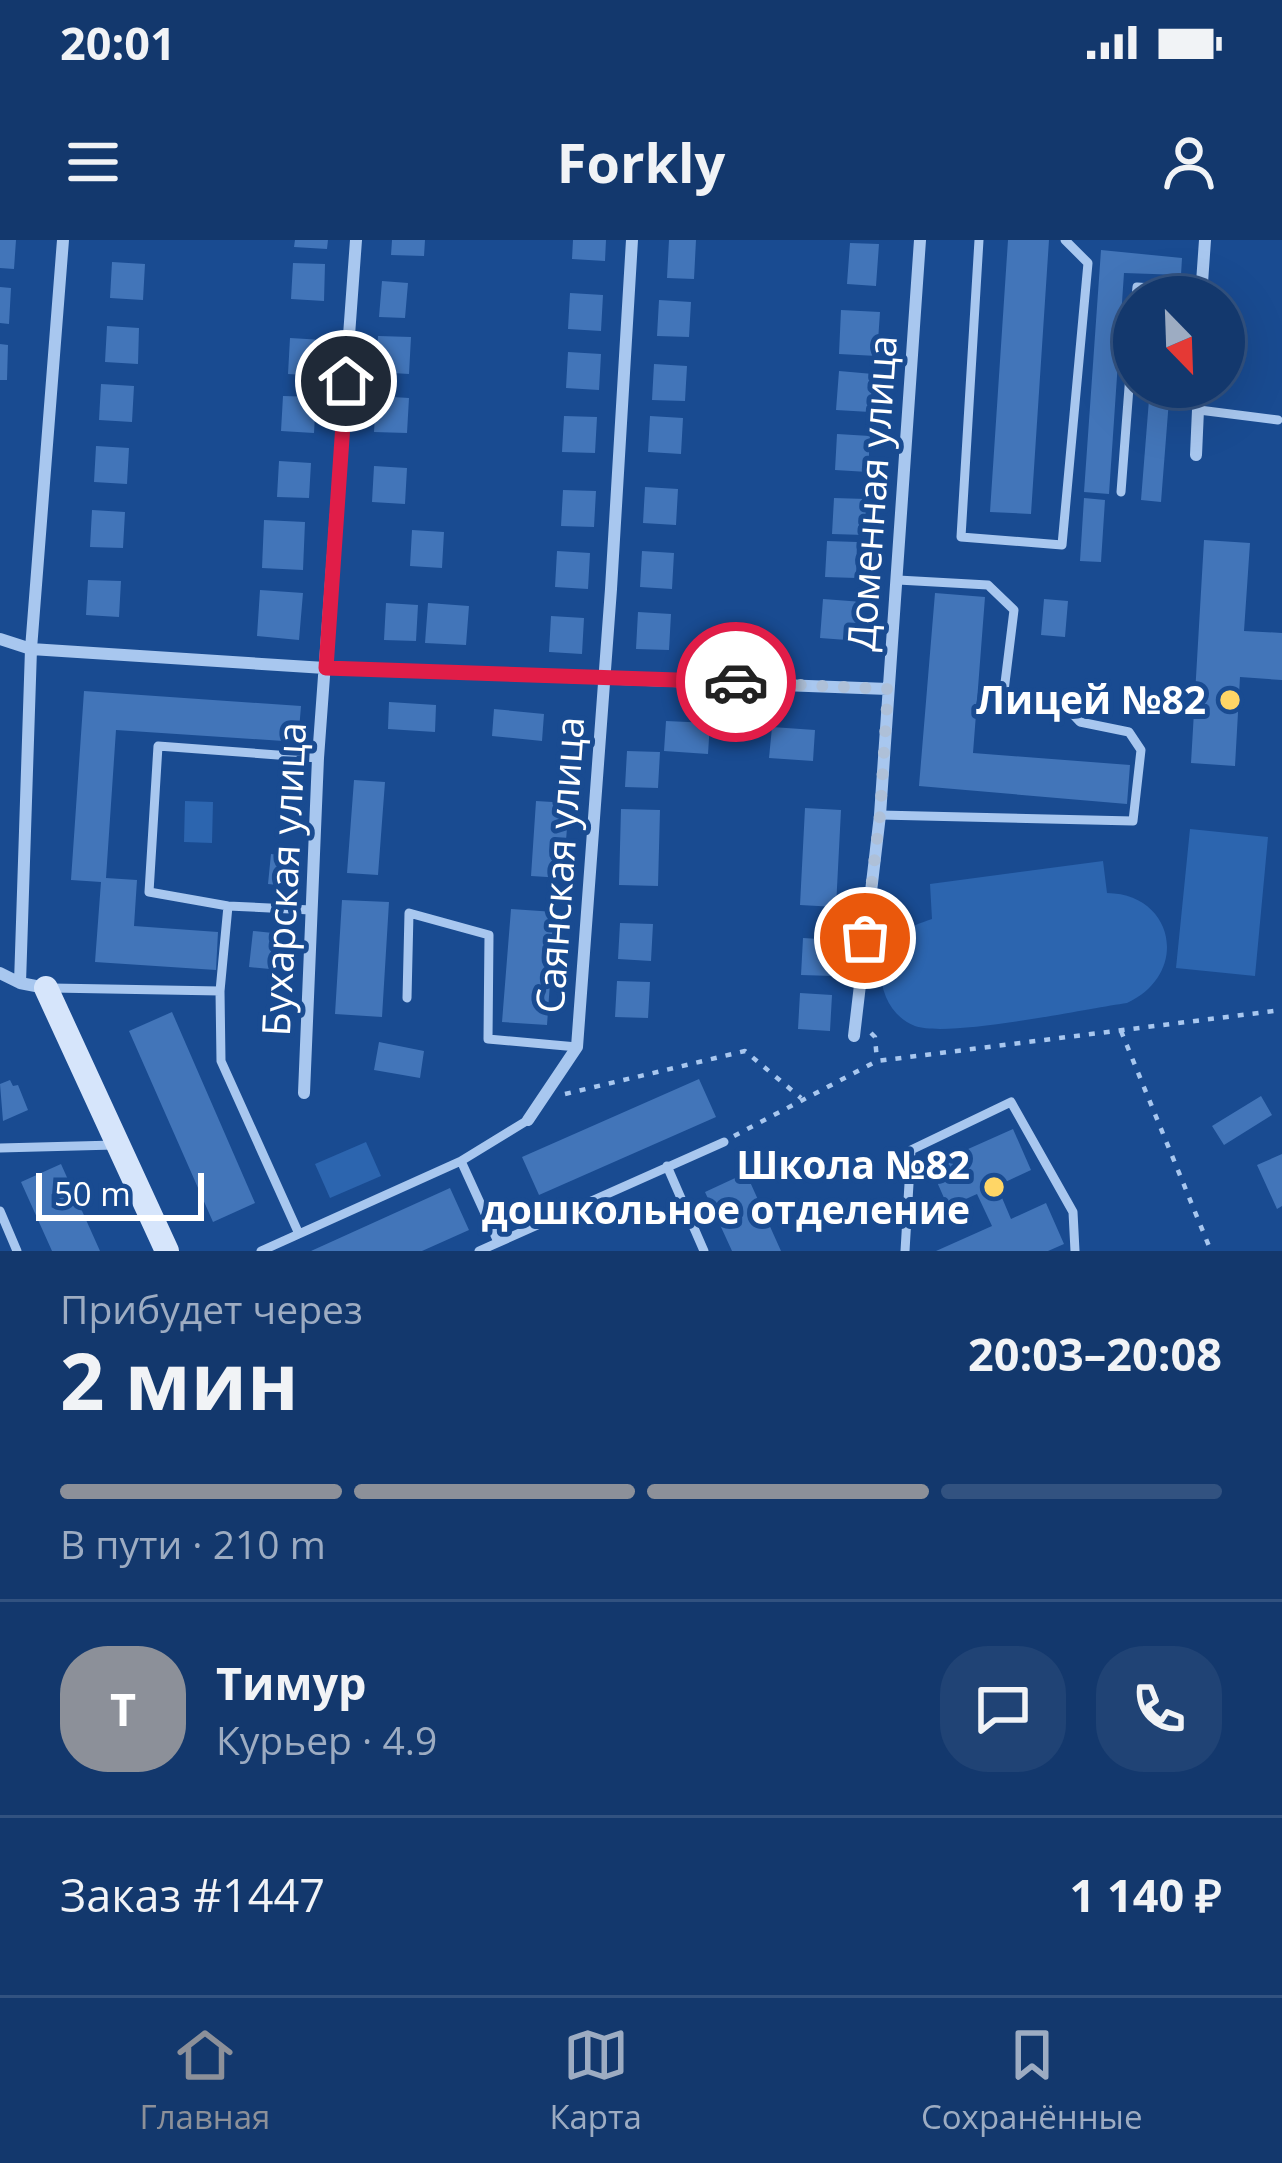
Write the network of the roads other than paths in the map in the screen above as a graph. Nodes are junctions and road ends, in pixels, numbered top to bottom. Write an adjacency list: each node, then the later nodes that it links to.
1 (63, 240): 16 (street)
2 (356, 240): 17 (street, Бухарская улица)
3 (632, 240): 18 (street, Саянская улица)
4 (920, 240): 14 (street, Доменная улица)
5 (979, 240): 6 (lane)
6 (1065, 240)
7 (1205, 240): 8 (street)
8 (1202, 276)
9 (1127, 408): 13 (lane)
10 (1199, 410): 11 (lane); 12 (street)
11 (1278, 420)
12 (1196, 455)
13 (1121, 492)
14 (898, 580): 19 (street, Доменная улица); 21 (lane)
15 (0, 639): 16 (street)
16 (31, 649): 17 (street); 25 (street)
17 (326, 668): 18 (street); 20 (street, Бухарская улица)
18 (604, 676): 19 (street); 30 (street, Саянская улица)
19 (888, 689): 21 (street, Доменная улица)
20 (318, 758): 22 (lane); 23 (street, Бухарская улица)
21 (880, 815): 29 (street, Доменная улица)
22 (228, 906): 23 (lane); 27 (lane)
23 (311, 910): 31 (street, Бухарская улица)
24 (0, 973): 25 (street)
25 (20, 983): 26 (street)
26 (46, 988): 27 (lane); 34 (street)
27 (220, 991): 39 (lane)
28 (407, 998): 30 (lane)
29 (854, 1036)
30 (577, 1046): 32 (street, Саянская улица)
31 (304, 1094)
32 (528, 1120): 36 (lane)
33 (724, 1142): 37 (lane)
34 (115, 1144): 35 (lane); 42 (street)
35 (0, 1148)
36 (461, 1161): 39 (lane); 40 (lane)
37 (667, 1166): 40 (lane); 45 (lane)
38 (0, 1211): 41 (lane)
39 (299, 1234): 43 (lane)
40 (498, 1243): 44 (lane)
41 (17, 1251)
42 (167, 1251)
43 (261, 1251)
44 (479, 1251)
45 (704, 1251)
46 (905, 1251): 47 (lane)
47 (1075, 1251)

